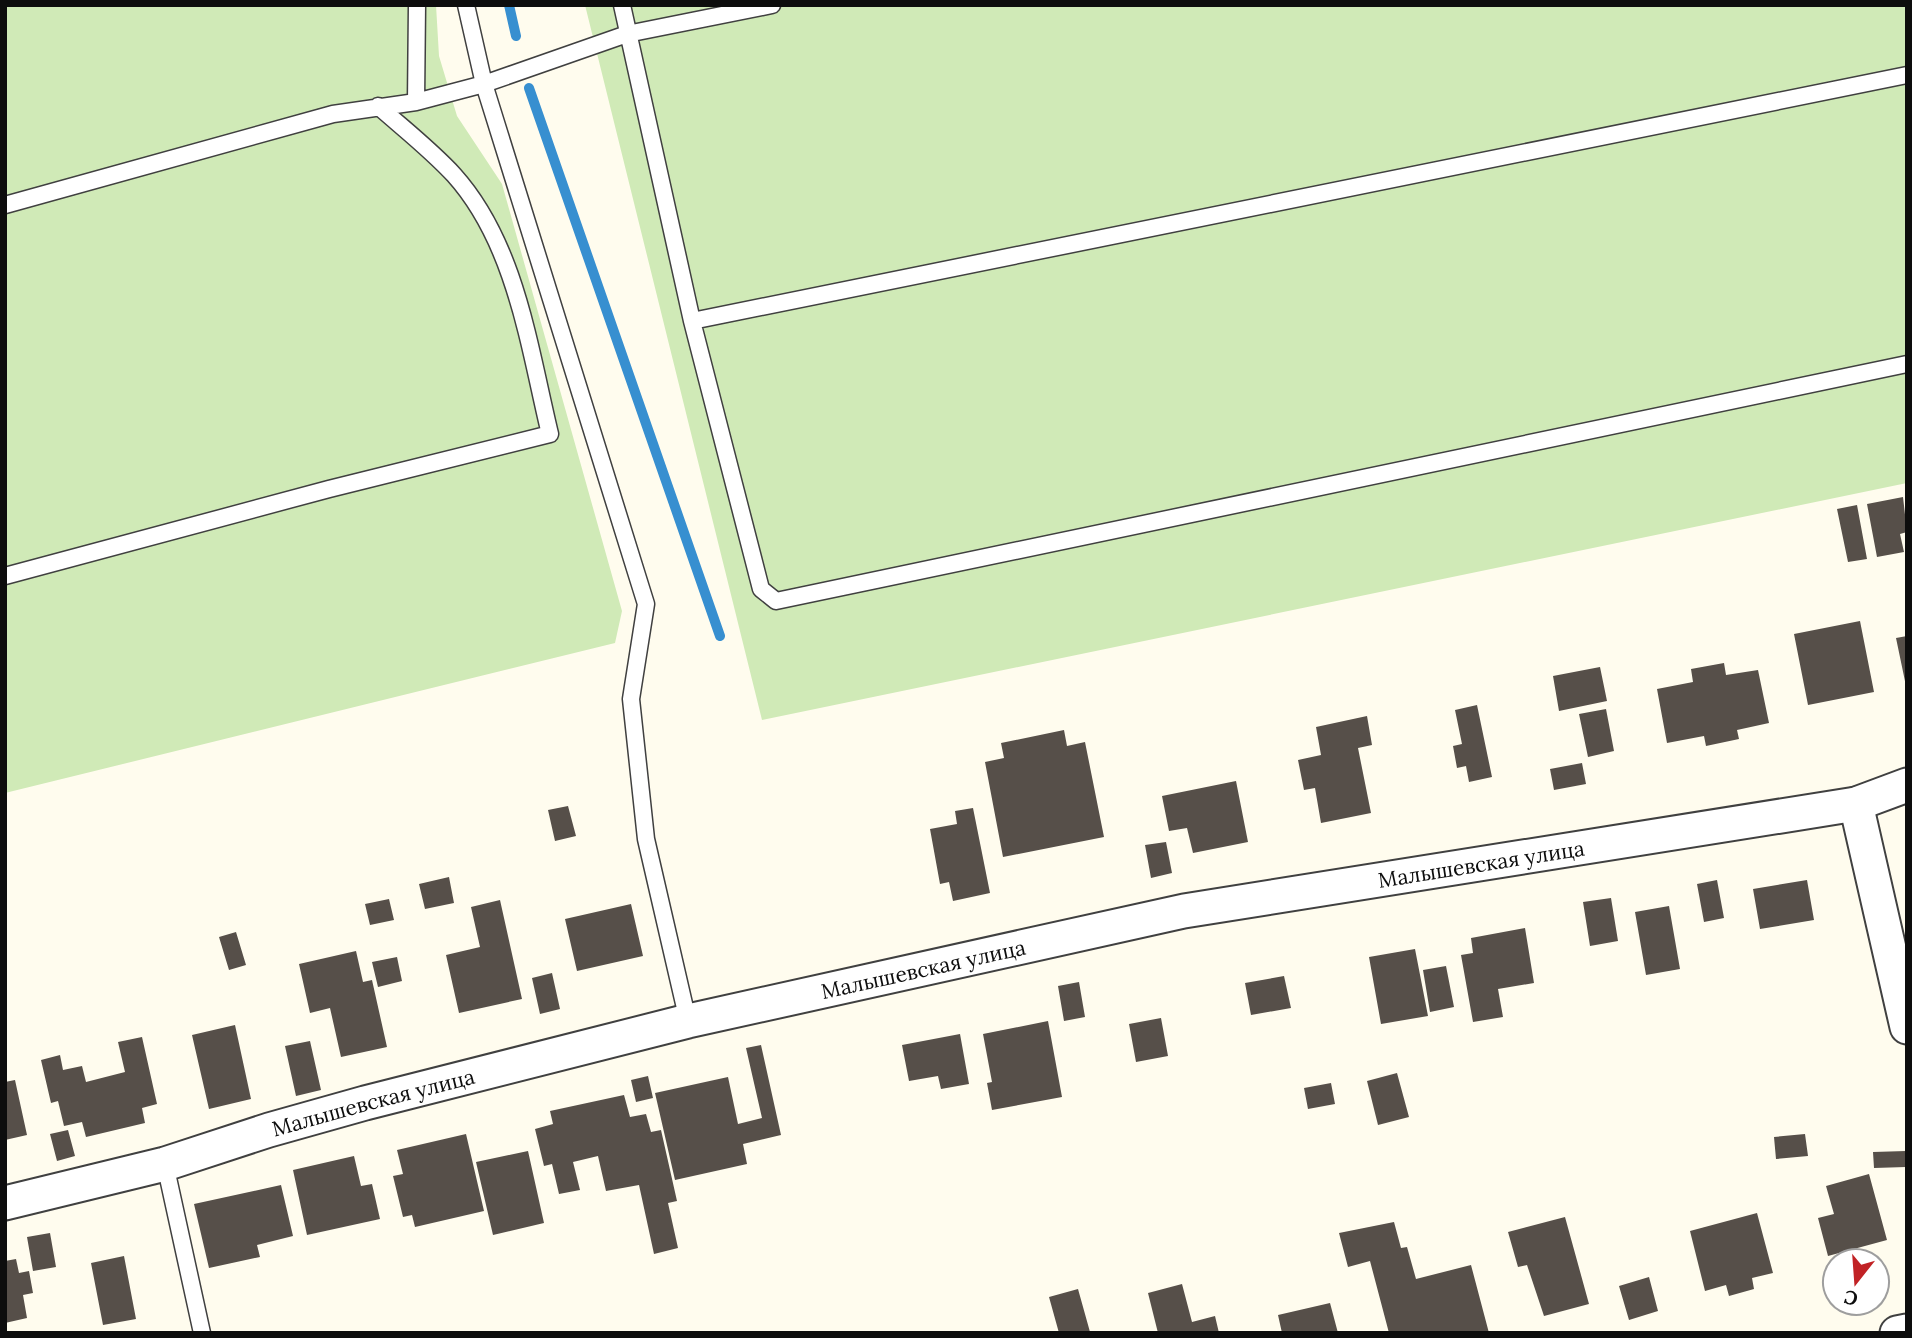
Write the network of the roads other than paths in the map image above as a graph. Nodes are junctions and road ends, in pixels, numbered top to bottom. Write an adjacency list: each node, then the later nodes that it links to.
1 (417, 5): 8 (lane)
2 (466, 5): 7 (lane)
3 (622, 5): 5 (lane)
4 (772, 5): 5 (lane)
5 (627, 34): 7 (lane); 11 (lane)
6 (1907, 75): 11 (lane)
7 (484, 84): 8 (lane); 16 (lane)
8 (416, 102): 9 (lane)
9 (378, 106): 10 (lane); 13 (lane)
10 (5, 205)
11 (692, 321): 12 (lane)
12 (1907, 364)
13 (5, 576)
14 (1907, 785): 15 (street, Малышевская улица)
15 (1856, 804): 16 (street, Малышевская улица); 17 (street)
16 (688, 1021): 18 (street, Малышевская улица)
17 (1907, 1027)
18 (165, 1164): 19 (street, Малышевская улица); 21 (lane)
19 (5, 1203)
20 (1907, 1331): 22 (street)
21 (202, 1333)
22 (1897, 1333)

